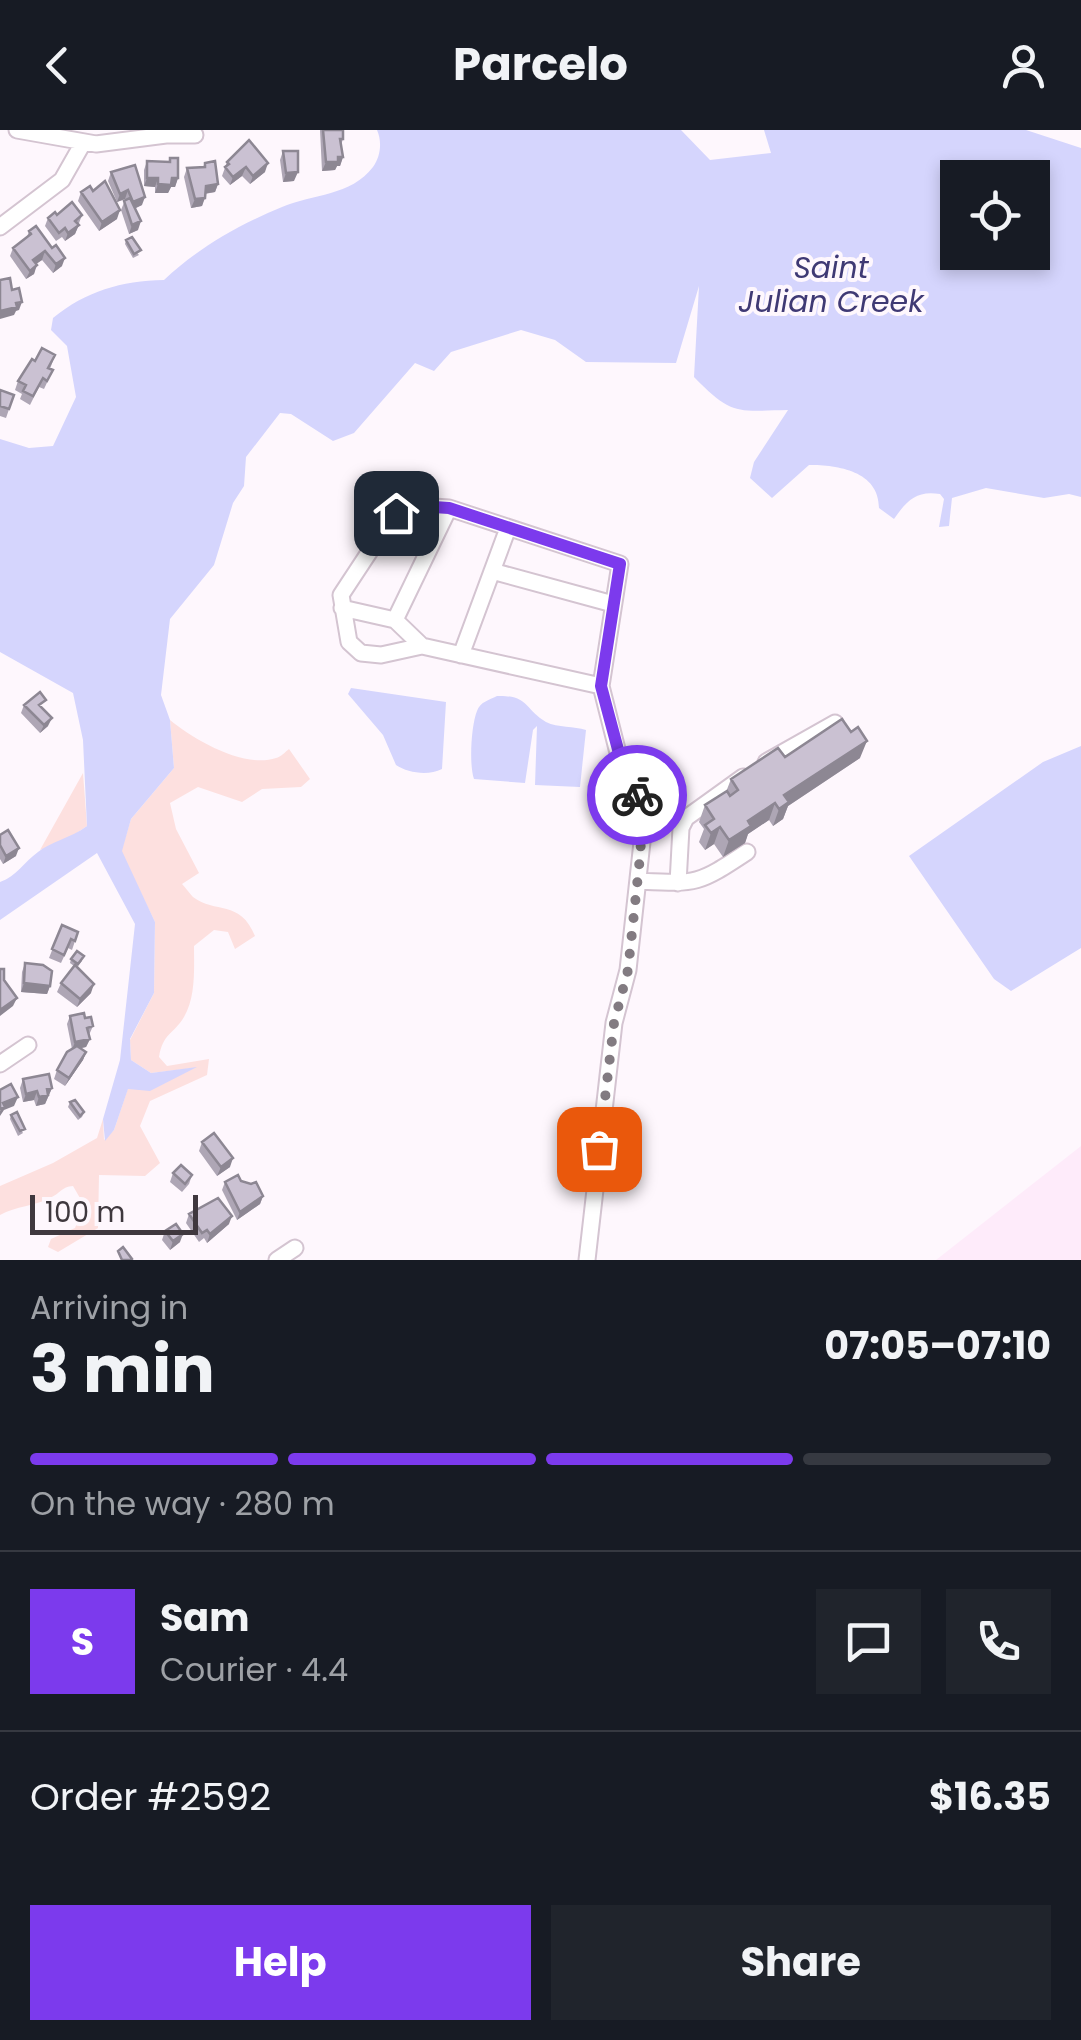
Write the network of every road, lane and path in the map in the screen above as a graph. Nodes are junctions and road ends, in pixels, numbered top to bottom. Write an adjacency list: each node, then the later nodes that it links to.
1 (17, 130): 3 (street)
2 (194, 135): 3 (street)
3 (83, 143): 4 (street)
4 (0, 227)
5 (449, 508): 6 (street); 9 (street); 10 (street)
6 (508, 528): 7 (street); 8 (street)
7 (492, 571): 8 (street); 12 (street)
8 (613, 604): 13 (street)
9 (342, 608): 10 (street); 11 (street)
10 (395, 620): 11 (street)
11 (422, 646): 12 (street)
12 (461, 654): 13 (street)
13 (601, 686): 16 (street)
14 (836, 723): 17 (street)
15 (747, 852): 17 (street)
16 (638, 881): 17 (street); 22 (street)
17 (678, 883)
18 (28, 1046): 19 (street)
19 (0, 1064)
20 (295, 1248): 21 (street)
21 (277, 1260)
22 (587, 1260)

